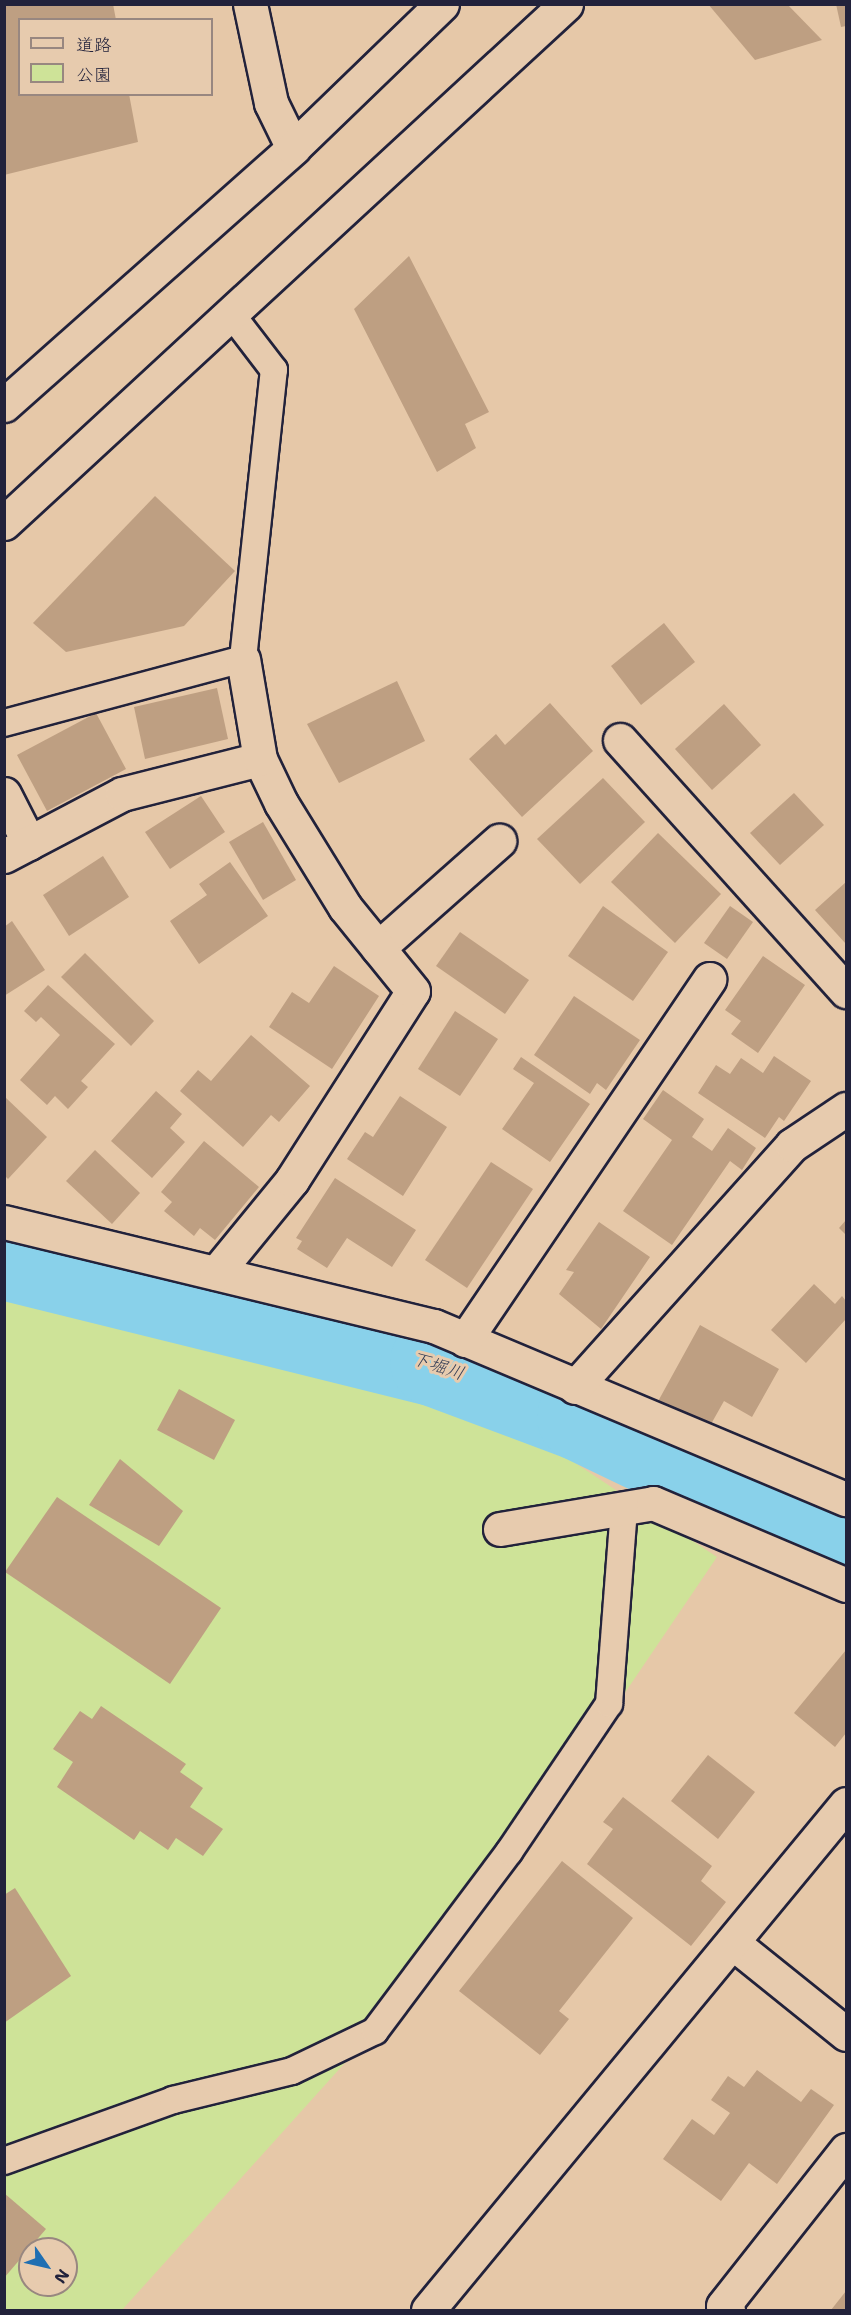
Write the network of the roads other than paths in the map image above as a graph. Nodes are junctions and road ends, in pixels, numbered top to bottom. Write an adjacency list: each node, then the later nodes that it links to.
1 (250, 4): 4 (street)
2 (442, 4): 4 (street)
3 (566, 4): 5 (street)
4 (293, 148): 6 (street)
5 (231, 314): 7 (street); 8 (lane)
6 (4, 405)
7 (4, 522)
8 (243, 659): 9 (lane); 11 (street)
9 (4, 723)
10 (620, 740): 17 (street)
11 (260, 759): 14 (street); 15 (street)
12 (4, 794): 14 (street)
13 (499, 841): 15 (street)
14 (17, 849)
15 (378, 948): 20 (street)
16 (709, 979): 21 (street)
17 (846, 991)
18 (846, 1109): 22 (street)
19 (4, 1222): 20 (street)
20 (216, 1273): 21 (street)
21 (465, 1340): 22 (street)
22 (575, 1388): 23 (street)
23 (846, 1498)
24 (624, 1507): 25 (street); 26 (street); 31 (lane)
25 (500, 1529)
26 (846, 1585)
27 (846, 1804): 28 (street)
28 (733, 1943): 29 (street); 32 (street)
29 (846, 2034)
30 (846, 2150): 33 (street)
31 (4, 2161)
32 (428, 2310)
33 (728, 2310)

